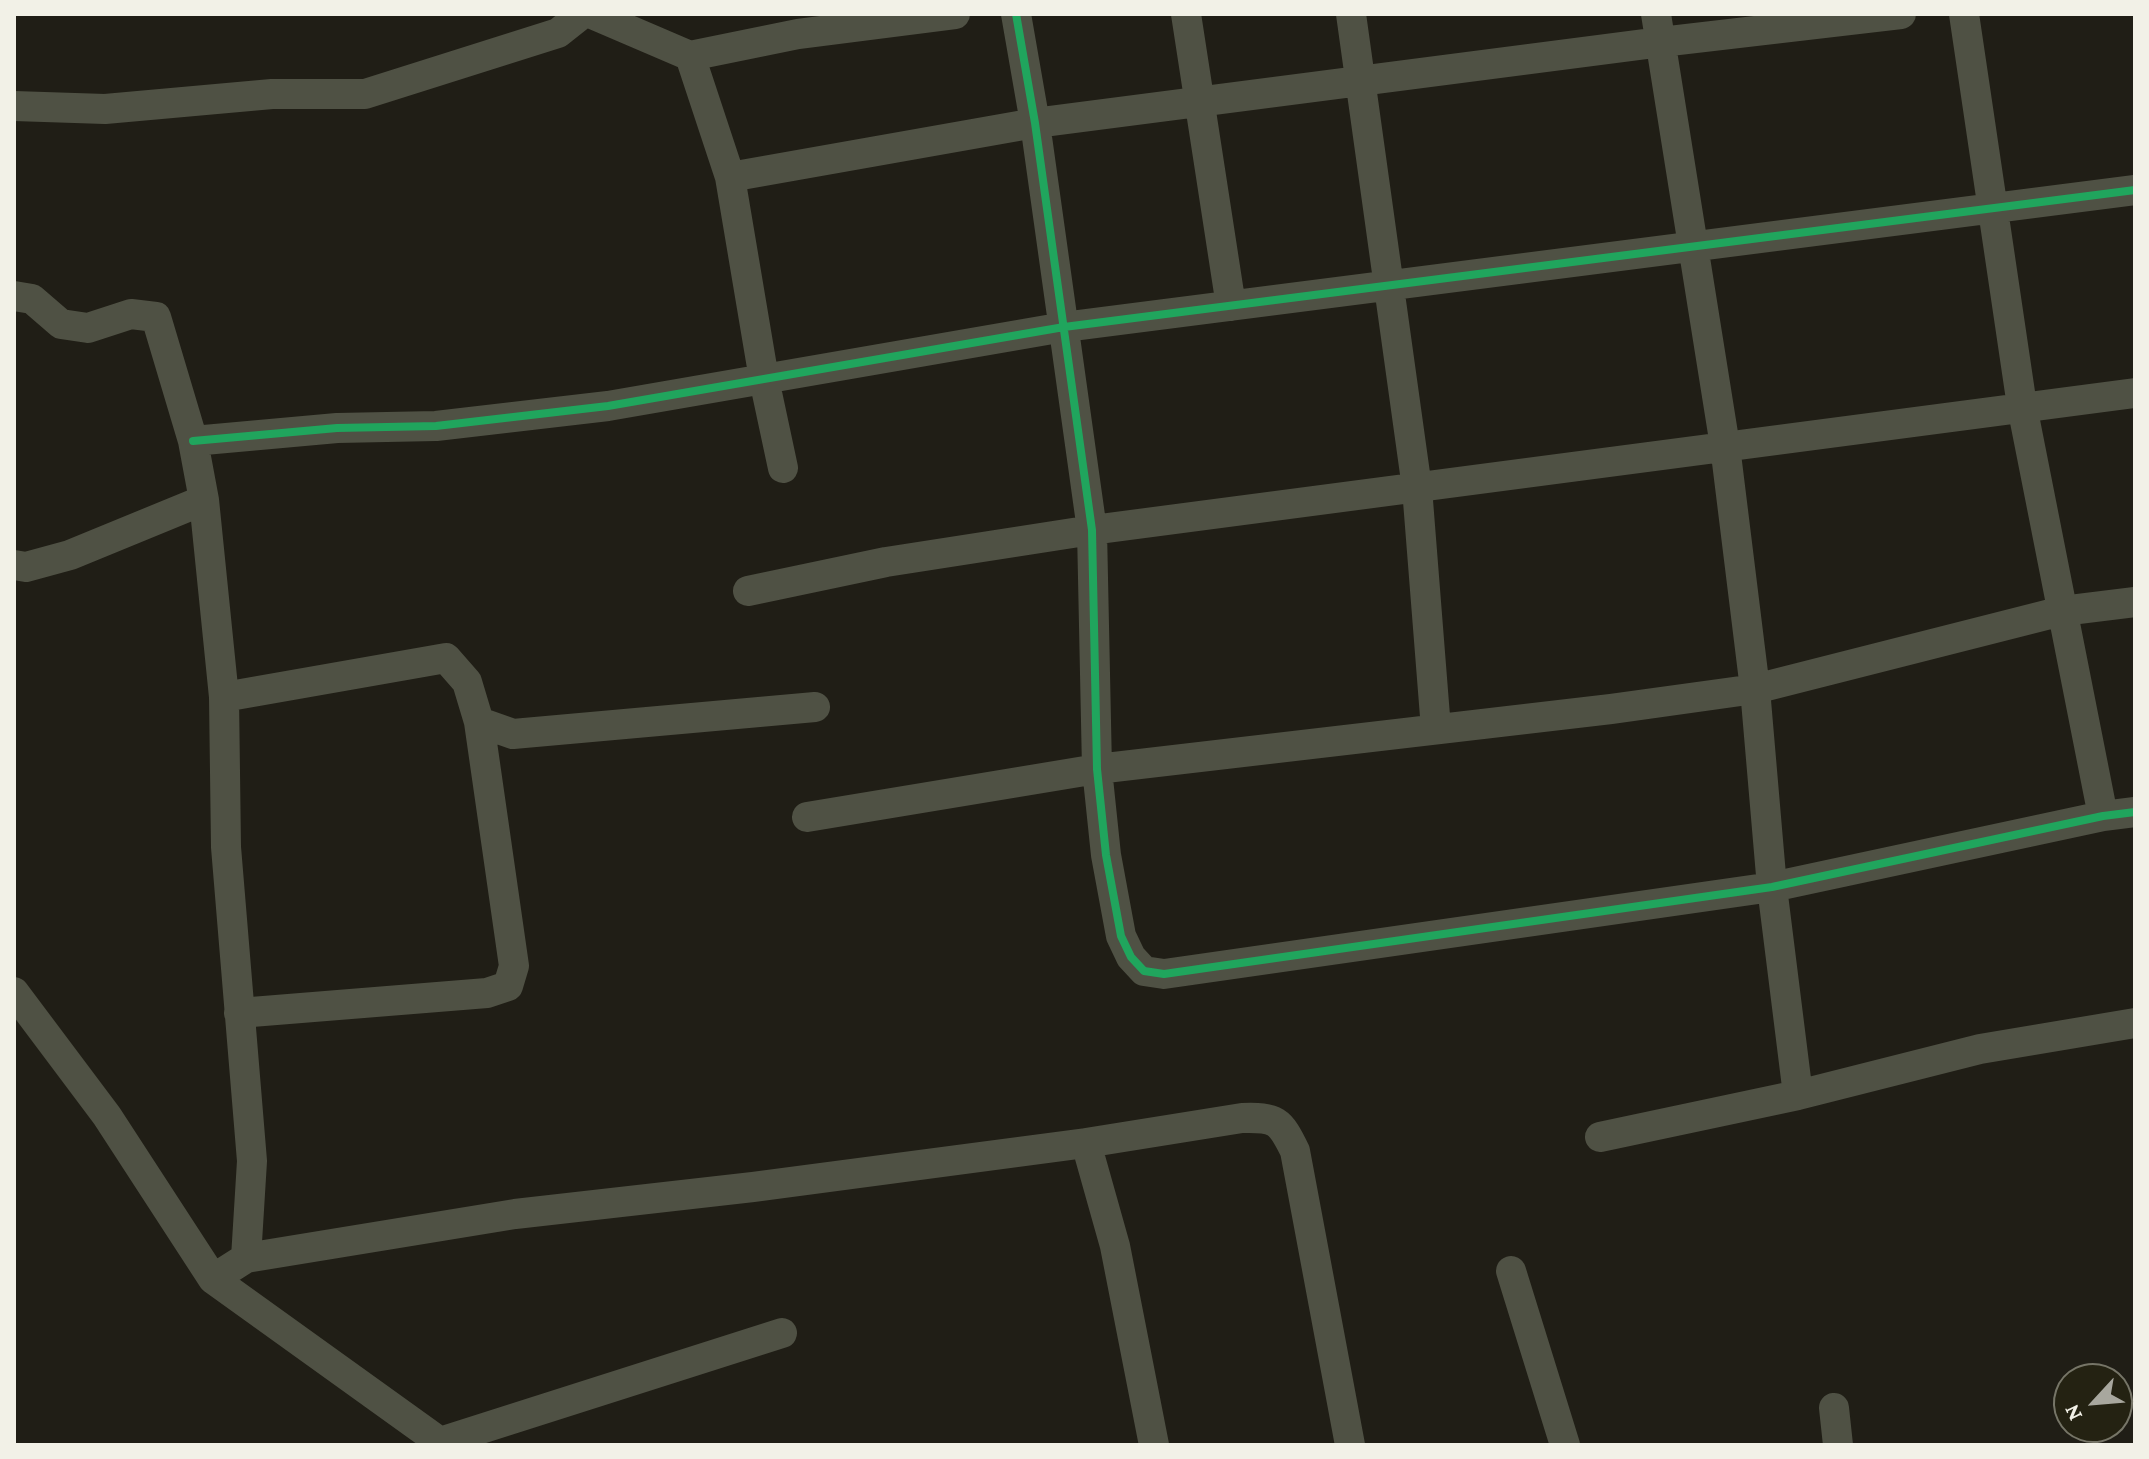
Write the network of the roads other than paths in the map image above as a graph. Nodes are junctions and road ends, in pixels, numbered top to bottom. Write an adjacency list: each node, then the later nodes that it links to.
1 (582, 14): 13 (street)
2 (592, 14): 10 (street)
3 (955, 14): 10 (street)
4 (1016, 14): 14 (street)
5 (1186, 14): 12 (street)
6 (1351, 14): 11 (street)
7 (1901, 14): 9 (street)
8 (1964, 14): 17 (street)
9 (1659, 28): 11 (street); 18 (street)
10 (690, 56): 15 (street)
11 (1359, 83): 12 (street); 19 (street)
12 (1199, 103): 14 (street); 21 (street)
13 (14, 106)
14 (1035, 123): 15 (street); 22 (street)
15 (730, 177): 23 (street)
16 (2135, 190): 17 (street)
17 (1992, 209): 18 (street); 25 (street)
18 (1692, 247): 19 (street); 27 (street)
19 (1390, 286): 21 (street); 29 (street)
20 (14, 296): 26 (street)
21 (1231, 306): 22 (street)
22 (1064, 327): 23 (street); 31 (street)
23 (764, 379): 26 (street); 28 (street)
24 (2135, 393): 25 (street)
25 (2022, 406): 27 (street); 35 (street)
26 (193, 441): 30 (street)
27 (1725, 446): 29 (street); 36 (street)
28 (783, 468)
29 (1417, 488): 31 (street); 40 (street)
30 (204, 500): 32 (street); 37 (street)
31 (1092, 530): 33 (street); 41 (street)
32 (14, 565)
33 (748, 591)
34 (2135, 602): 35 (street)
35 (2062, 611): 36 (street); 43 (street)
36 (1755, 689): 40 (street); 45 (street)
37 (224, 697): 39 (street); 47 (street)
38 (815, 707): 39 (street)
39 (479, 722): 47 (street)
40 (1436, 729): 41 (street)
41 (1097, 769): 44 (street); 45 (street)
42 (2135, 812): 43 (street)
43 (2103, 816): 45 (street)
44 (807, 817)
45 (1772, 887): 49 (street)
46 (14, 992): 54 (street)
47 (239, 1013): 52 (street)
48 (2135, 1023): 49 (street)
49 (1798, 1095): 50 (street)
50 (1600, 1137)
51 (1086, 1143): 52 (street); 58 (street); 59 (street)
52 (246, 1258): 54 (street)
53 (1511, 1271): 60 (street)
54 (213, 1279): 57 (street)
55 (782, 1333): 57 (street)
56 (1834, 1408): 61 (street)
57 (442, 1443)
58 (1154, 1445)
59 (1350, 1445)
60 (1565, 1445)
61 (1838, 1445)

